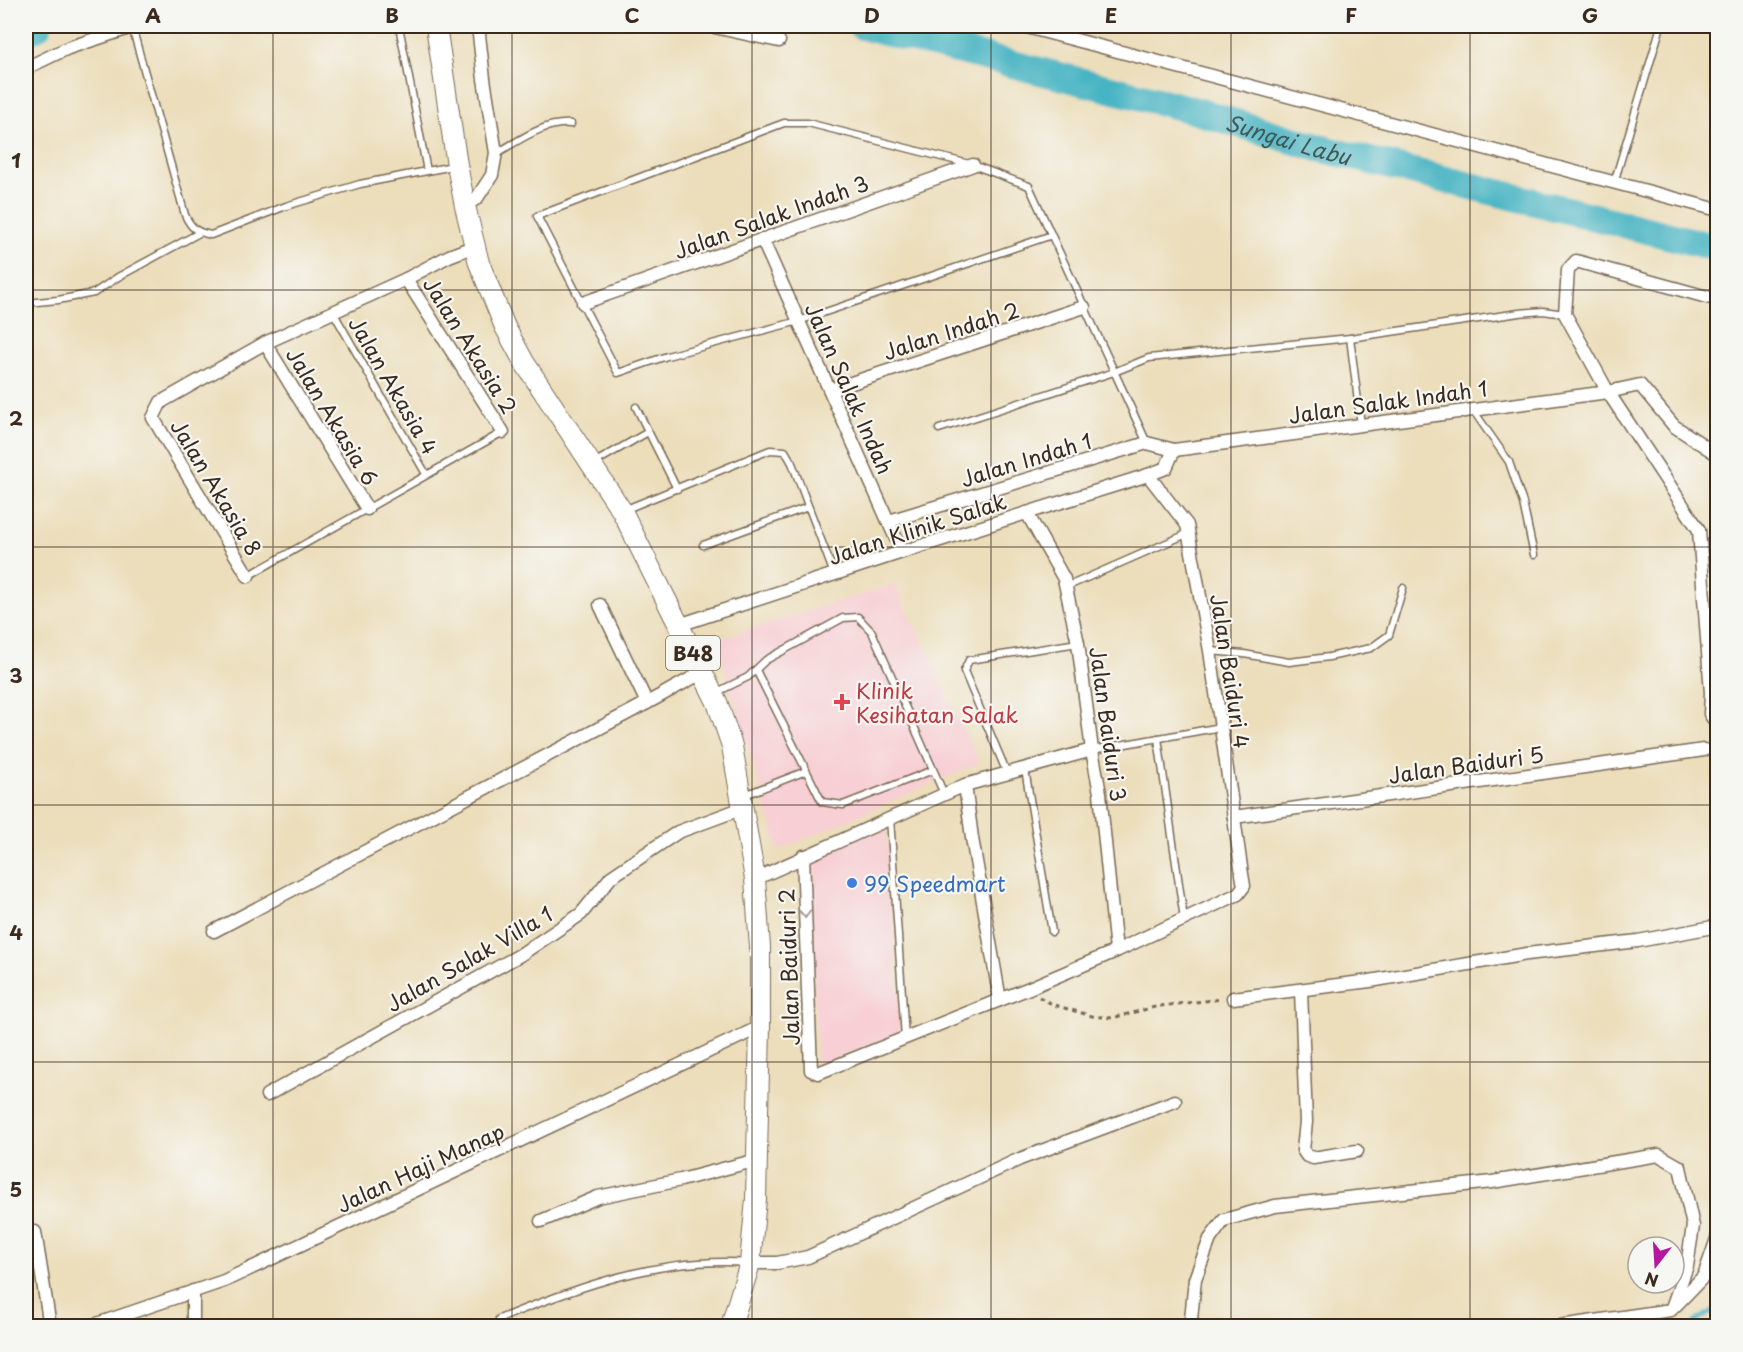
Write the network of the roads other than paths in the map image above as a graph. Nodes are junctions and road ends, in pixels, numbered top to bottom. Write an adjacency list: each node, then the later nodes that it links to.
1 (135, 26): 9 (street); 18 (lane)
2 (399, 26): 14 (lane)
3 (436, 26): 12 (main road, B48)
4 (478, 26): 11 (street)
5 (710, 26): 8 (street)
6 (1023, 26): 15 (street)
7 (1661, 26): 15 (lane)
8 (779, 41)
9 (26, 68)
10 (571, 124): 11 (lane)
11 (496, 153): 16 (street)
12 (457, 165): 14 (lane); 16 (main road, B48)
13 (973, 165): 19 (lane); 20 (street, Jalan Salak Indah 3); 25 (lane)
14 (427, 171): 18 (lane)
15 (1614, 183): 17 (street)
16 (465, 206): 21 (main road, B48)
17 (1718, 210)
18 (199, 233): 24 (lane)
19 (1052, 235): 26 (lane); 29 (lane)
20 (762, 239): 25 (street, Jalan Salak Indah 3); 29 (street, Jalan Salak Indah)
21 (475, 246): 22 (street); 44 (main road, B48)
22 (406, 279): 27 (street); 39 (street, Jalan Akasia 2)
23 (1718, 300): 28 (street)
24 (26, 303)
25 (583, 303): 29 (lane)
26 (1084, 307): 32 (lane); 33 (street, Jalan Indah 2)
27 (333, 312): 31 (street); 45 (lane, Jalan Akasia 4)
28 (1565, 314): 30 (lane); 34 (street)
29 (799, 321): 33 (street, Jalan Salak Indah)
30 (1350, 338): 32 (lane); 37 (lane)
31 (266, 343): 49 (street, Jalan Akasia 6); 58 (street, Jalan Akasia 8)
32 (1114, 372): 38 (lane); 41 (lane)
33 (830, 390): 52 (street, Jalan Salak Indah)
34 (1608, 392): 36 (street, Jalan Salak Indah 1); 43 (street, Jalan Salak Indah 1); 67 (street)
35 (636, 407): 40 (lane)
36 (1473, 409): 37 (street, Jalan Salak Indah 1); 56 (lane)
37 (1361, 425): 42 (street, Jalan Salak Indah 1)
38 (939, 429)
39 (503, 432): 45 (lane)
40 (648, 432): 44 (lane); 47 (lane)
41 (1147, 443): 42 (street); 52 (street, Jalan Indah 1)
42 (1174, 450): 46 (street, Jalan Klinik Salak)
43 (1718, 455)
44 (593, 464): 50 (main road, B48)
45 (426, 474): 49 (lane)
46 (1148, 475): 51 (street, Jalan Klinik Salak); 53 (street, Jalan Baiduri 4)
47 (677, 489): 48 (lane); 50 (lane)
48 (808, 507): 54 (lane); 57 (lane)
49 (367, 509): 58 (lane)
50 (622, 511): 62 (main road, B48)
51 (1027, 513): 55 (street, Jalan Klinik Salak); 59 (street, Jalan Baiduri 3)
52 (889, 521): 55 (street, Jalan Salak Indah)
53 (1188, 533): 59 (lane); 64 (street, Jalan Baiduri 4)
54 (703, 545)
55 (903, 552): 57 (street, Jalan Klinik Salak)
56 (1534, 555)
57 (834, 574): 62 (street, Jalan Klinik Salak)
58 (248, 576)
59 (1066, 587): 63 (street, Jalan Baiduri 3)
60 (1403, 588): 64 (lane)
61 (600, 605): 69 (street)
62 (679, 625): 66 (main road, B48)
63 (1078, 643): 73 (street, Jalan Baiduri 3); 78 (lane)
64 (1210, 651): 71 (street, Jalan Baiduri 4)
65 (756, 670): 68 (lane); 76 (lane); 77 (lane)
66 (703, 672): 68 (main road, B48); 69 (street)
67 (1714, 692): 70 (street)
68 (713, 694): 81 (main road, B48)
69 (647, 703): 88 (street)
70 (1718, 725)
71 (1221, 727): 72 (lane); 82 (street, Jalan Baiduri 4)
72 (1158, 738): 73 (lane); 86 (lane)
73 (1092, 750): 75 (street); 90 (street, Jalan Baiduri 3)
74 (1704, 750): 82 (street, Jalan Baiduri 5)
75 (1025, 769): 78 (street); 89 (lane)
76 (933, 770): 77 (lane); 80 (lane)
77 (806, 771): 81 (lane)
78 (1007, 773): 79 (street)
79 (965, 785): 80 (street); 93 (street)
80 (944, 794): 83 (street)
81 (742, 802): 85 (main road, B48); 96 (street, Jalan Salak Villa 1)
82 (1234, 817): 86 (street, Jalan Baiduri 4)
83 (890, 818): 84 (street); 95 (lane)
84 (803, 856): 85 (street); 95 (street, Jalan Baiduri 2, one-way to 95)
85 (755, 879): 94 (main road, B48)
86 (1184, 919): 90 (street)
87 (1718, 926): 91 (street)
88 (214, 931)
89 (1052, 932)
90 (1116, 951): 93 (street)
91 (1301, 990): 92 (street); 98 (street)
92 (1233, 998)
93 (1000, 1000): 95 (street)
94 (760, 1027): 99 (main road, B48); 104 (street, Jalan Haji Manap)
95 (905, 1038)
96 (267, 1095)
97 (1175, 1101): 103 (street)
98 (1358, 1151)
99 (757, 1160): 100 (street); 103 (main road, B48)
100 (541, 1221)
101 (35, 1232): 107 (street)
102 (1718, 1236): 105 (street)
103 (750, 1263): 106 (lane); 110 (main road, B48)
104 (193, 1291): 108 (street, Jalan Haji Manap); 109 (street)
105 (1671, 1310): 111 (street); 112 (street)
106 (499, 1319)
107 (50, 1326)
108 (91, 1326)
109 (193, 1326)
110 (731, 1326)
111 (1194, 1326)
112 (1560, 1326)

